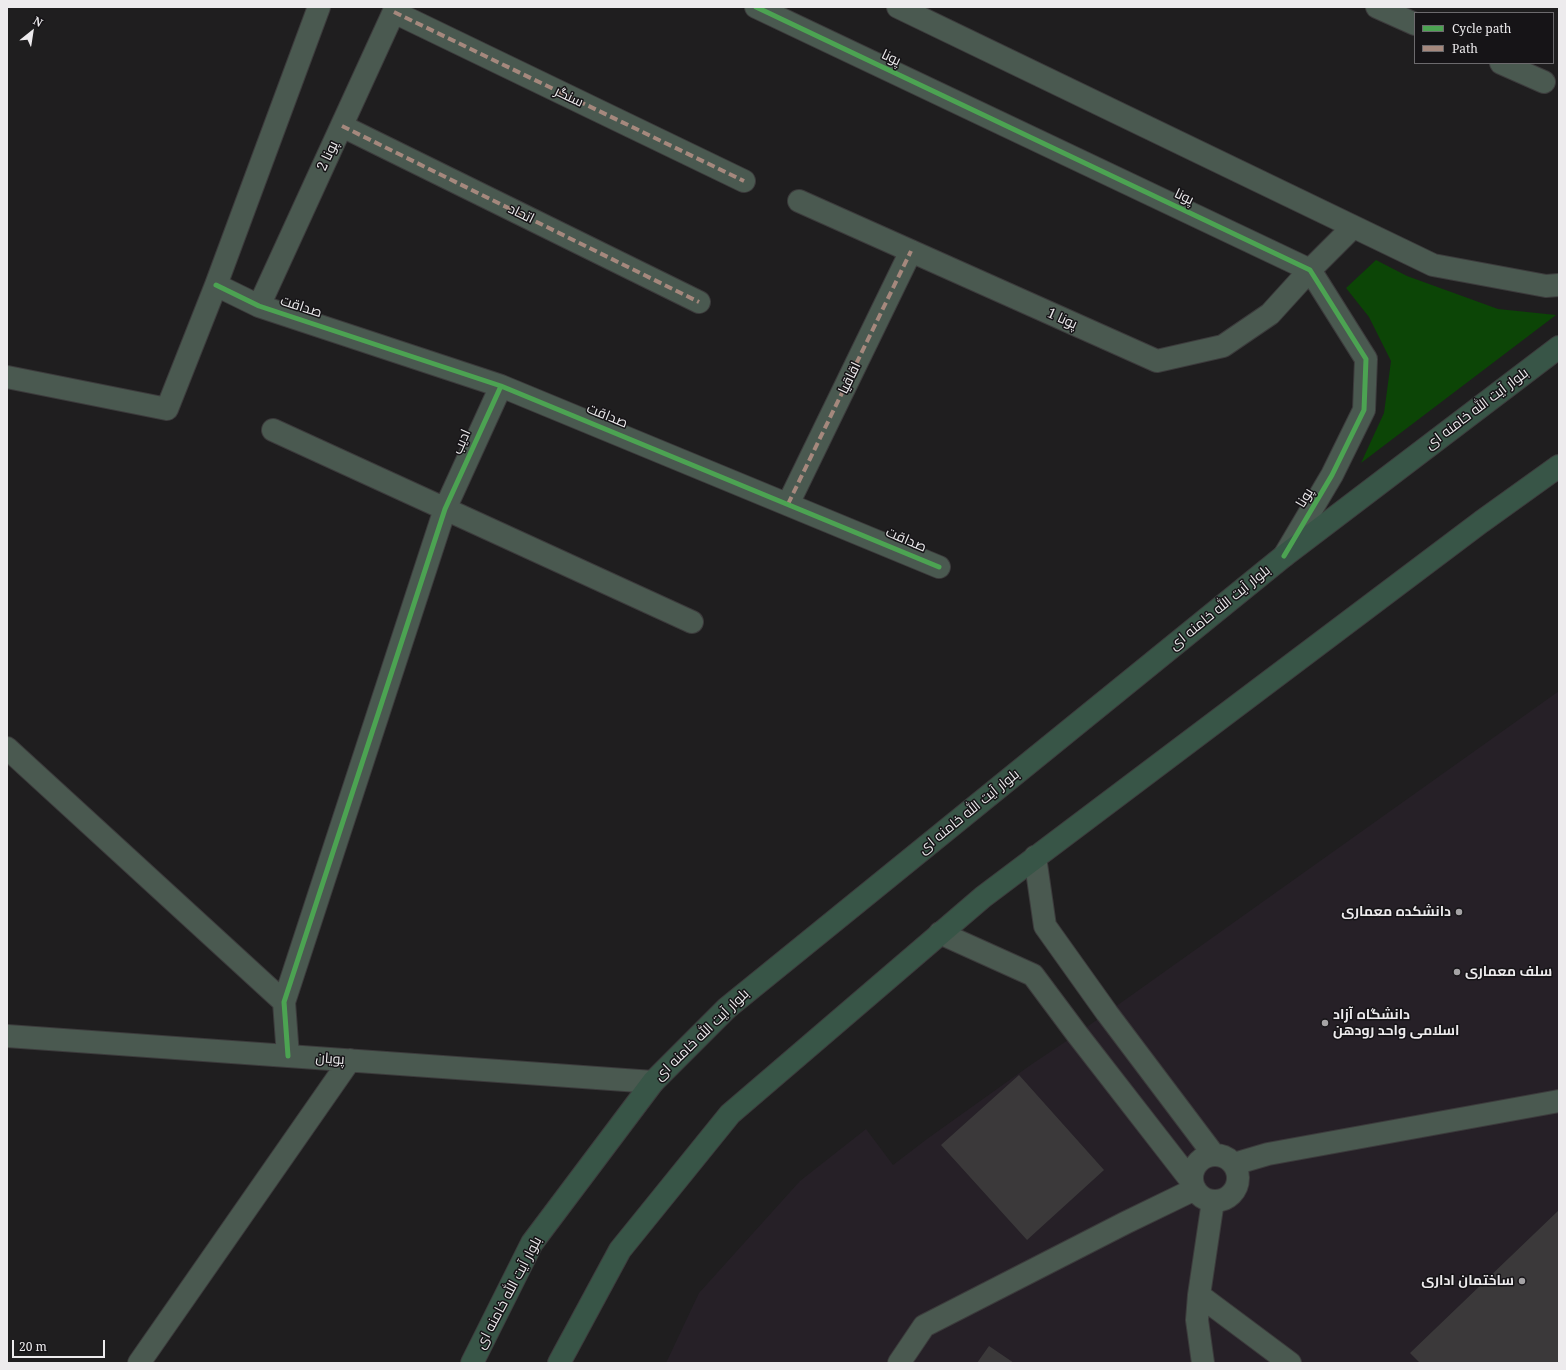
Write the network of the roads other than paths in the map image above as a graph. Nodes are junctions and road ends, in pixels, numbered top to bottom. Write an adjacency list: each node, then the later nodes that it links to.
1 (318, 7): 15 (street)
2 (756, 7): 14 (street, پونا)
3 (898, 7): 12 (street)
4 (1376, 7): 6 (street)
5 (395, 10): 9 (street, پونا 2); 10 (street, سنگر)
6 (1414, 24)
7 (1503, 64): 8 (street)
8 (1544, 82)
9 (342, 126): 17 (street, اتحاد); 18 (street, پونا 2)
10 (744, 181)
11 (800, 201): 13 (street, پونا 1)
12 (1353, 227): 14 (street, پونا 1); 16 (street)
13 (911, 251): 14 (street, پونا 1); 24 (street, اقاقیا)
14 (1310, 270): 26 (street, پونا)
15 (216, 285): 18 (street, صداقت); 20 (street)
16 (1559, 285)
17 (700, 302)
18 (259, 306): 21 (street, صداقت)
19 (1559, 347): 26 (main road, بلوار آیت الله خامنه ای)
20 (7, 377)
21 (501, 386): 24 (street, صداقت); 25 (street, ادیب)
22 (273, 430): 25 (street)
23 (1559, 466): 30 (main road)
24 (788, 504): 27 (street, صداقت)
25 (446, 509): 28 (street); 32 (street, ادیب)
26 (1284, 556): 36 (main road, بلوار آیت الله خامنه ای)
27 (939, 567)
28 (692, 622)
29 (7, 748): 32 (street)
30 (1035, 858): 31 (main road); 38 (street)
31 (940, 933): 39 (street); 44 (main road)
32 (284, 1002): 34 (street)
33 (7, 1036): 34 (street, پویان)
34 (288, 1056): 35 (street, پویان)
35 (350, 1060): 36 (street, پویان); 42 (street)
36 (653, 1082): 43 (main road, بلوار آیت الله خامنه ای)
37 (1559, 1101): 38 (street)
38 (1224, 1160): 39 (street); 40 (street)
39 (1194, 1186): 40 (street); 45 (street)
40 (1213, 1201): 41 (street)
41 (1199, 1295): 46 (street); 47 (street)
42 (139, 1363)
43 (472, 1363)
44 (559, 1363)
45 (899, 1363)
46 (1203, 1363)
47 (1290, 1363)

